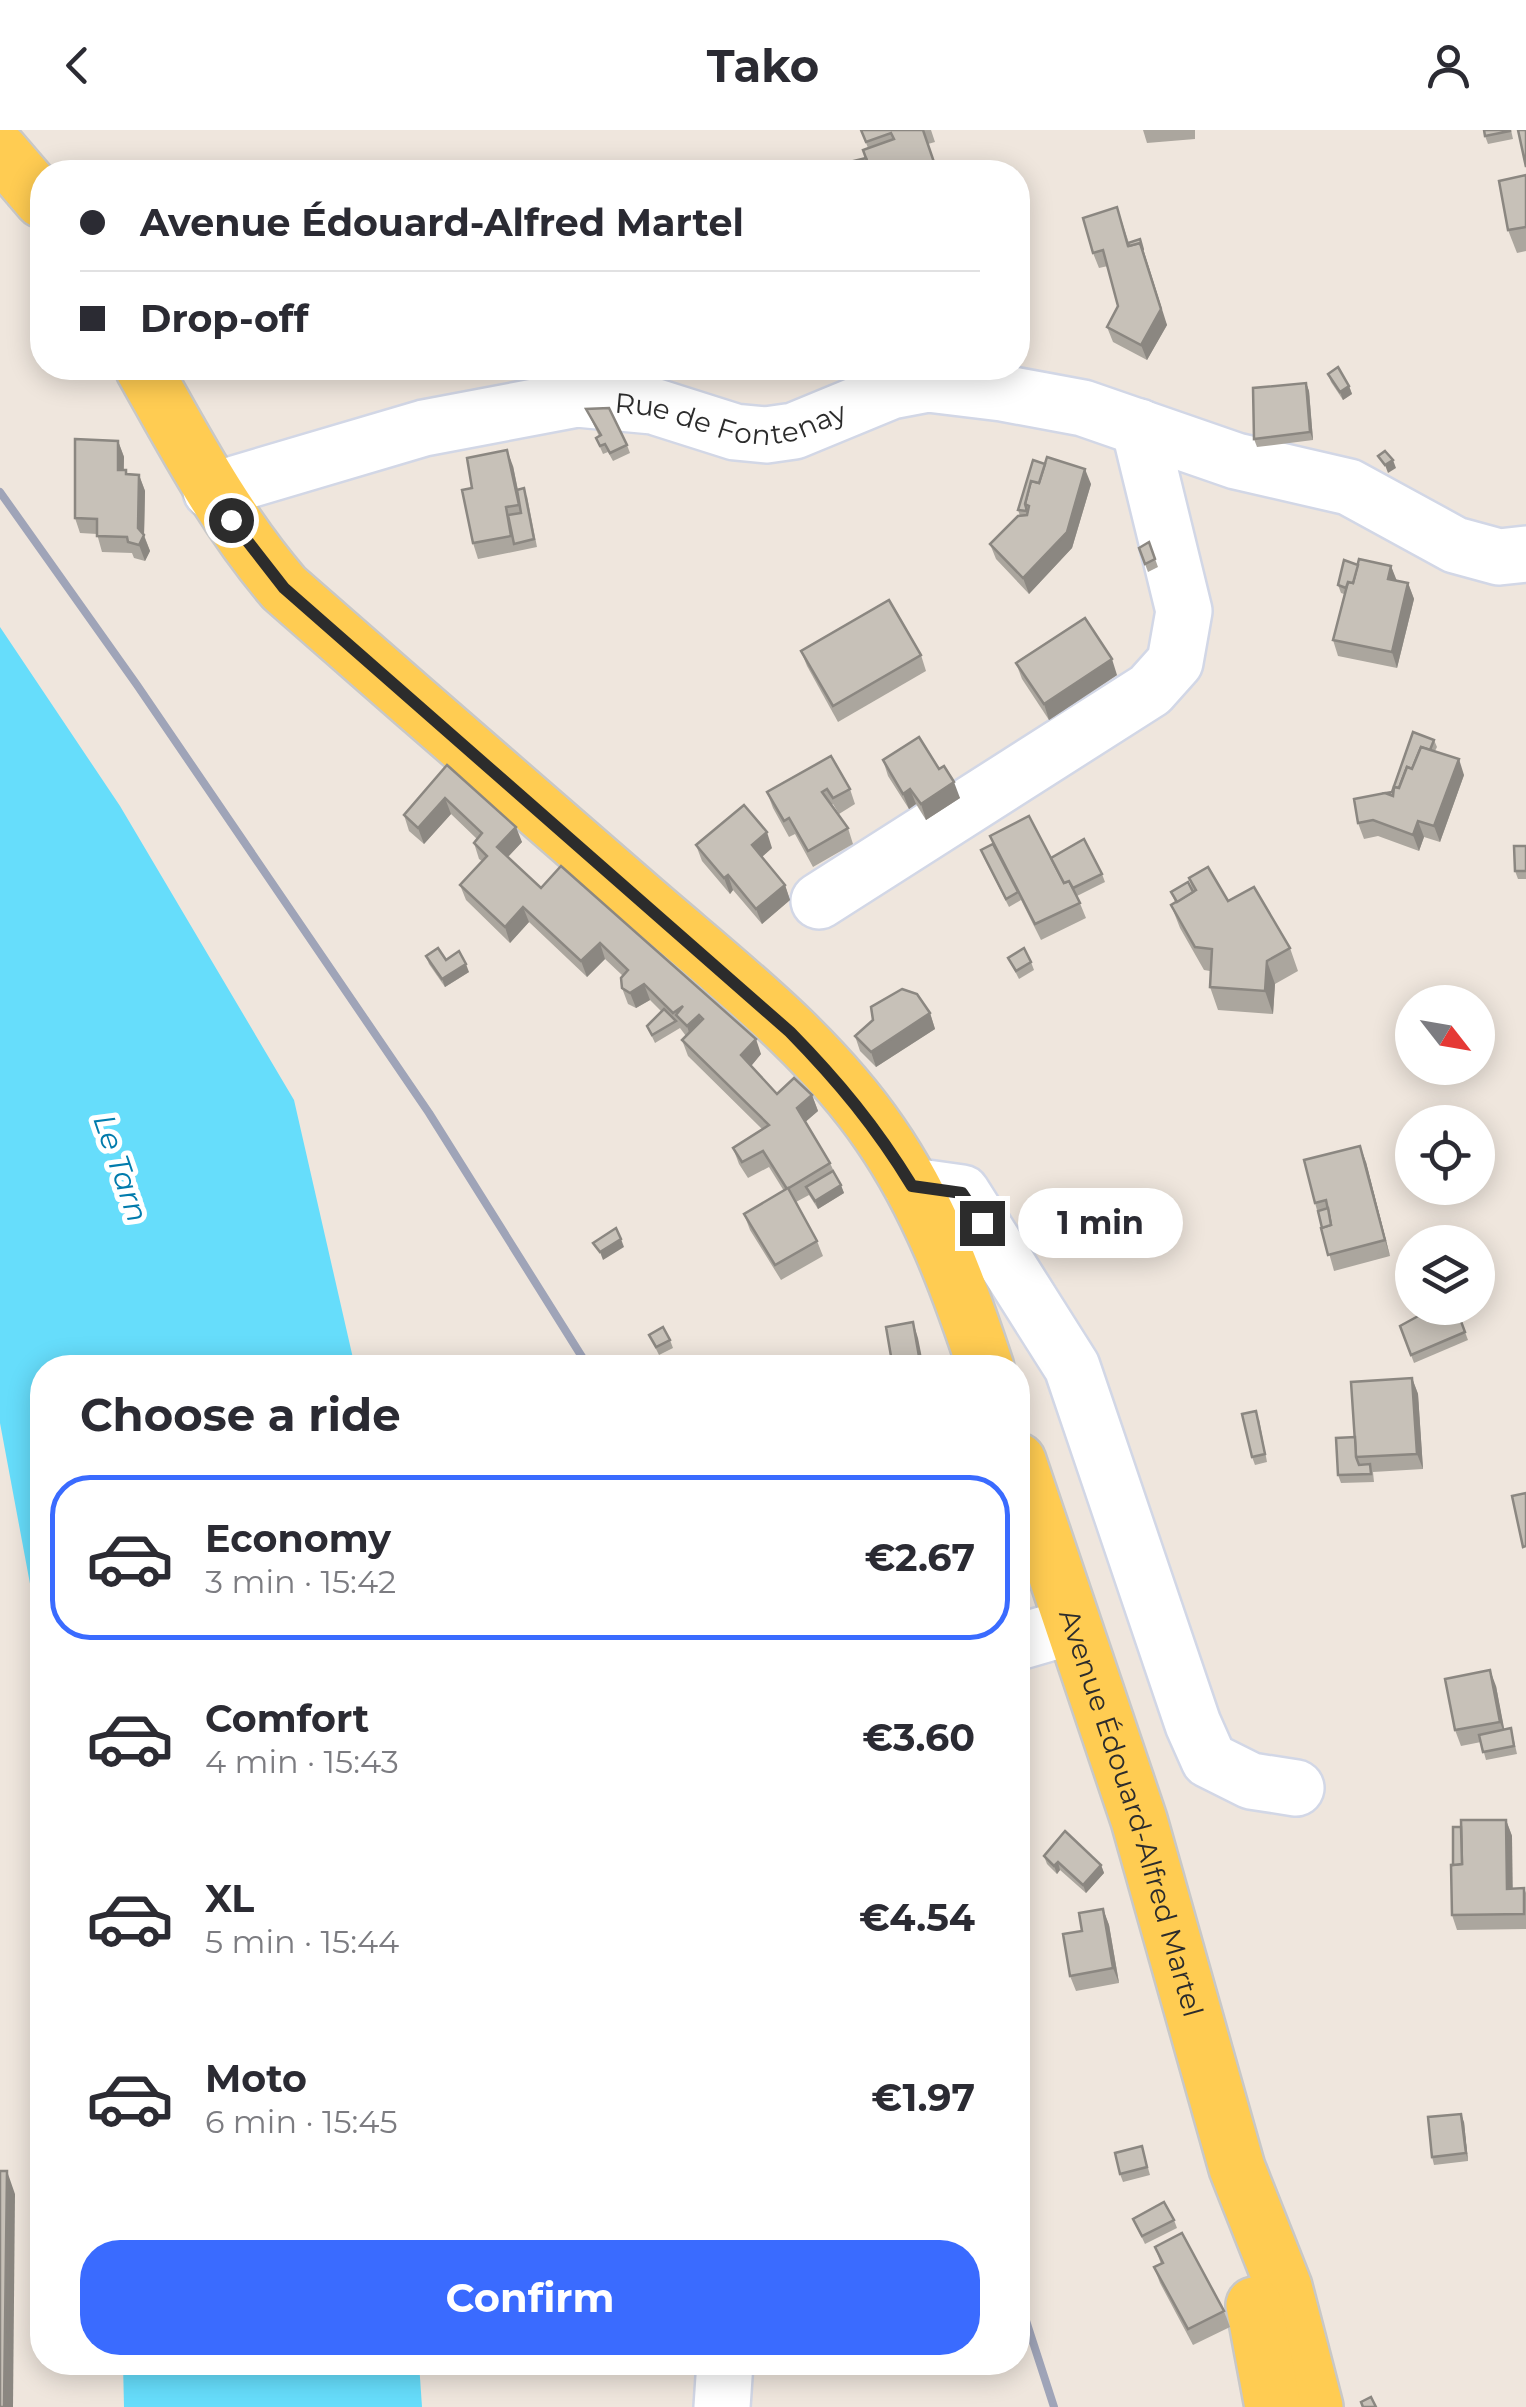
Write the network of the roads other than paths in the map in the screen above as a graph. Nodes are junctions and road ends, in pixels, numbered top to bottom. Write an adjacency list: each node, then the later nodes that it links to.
1 (28, 130): 3 (main road)
2 (0, 151): 4 (main road)
3 (38, 160)
4 (30, 186)
5 (149, 380): 7 (main road)
6 (1139, 427): 7 (street, Rue de Fontenay); 8 (street, Rue de Fontenay); 9 (street)
7 (211, 491): 10 (main road)
8 (1526, 554)
9 (819, 902)
10 (912, 1186): 11 (main road); 15 (street)
11 (981, 1355)
12 (1030, 1497): 13 (main road, Avenue Édouard-Alfred Martel)
13 (1073, 1626): 14 (street); 16 (main road, Avenue Édouard-Alfred Martel)
14 (1030, 1639)
15 (1296, 1788)
16 (1236, 2168): 19 (main road); 20 (main road)
17 (724, 2375): 18 (street)
18 (722, 2407)
19 (1273, 2407)
20 (1315, 2407)

